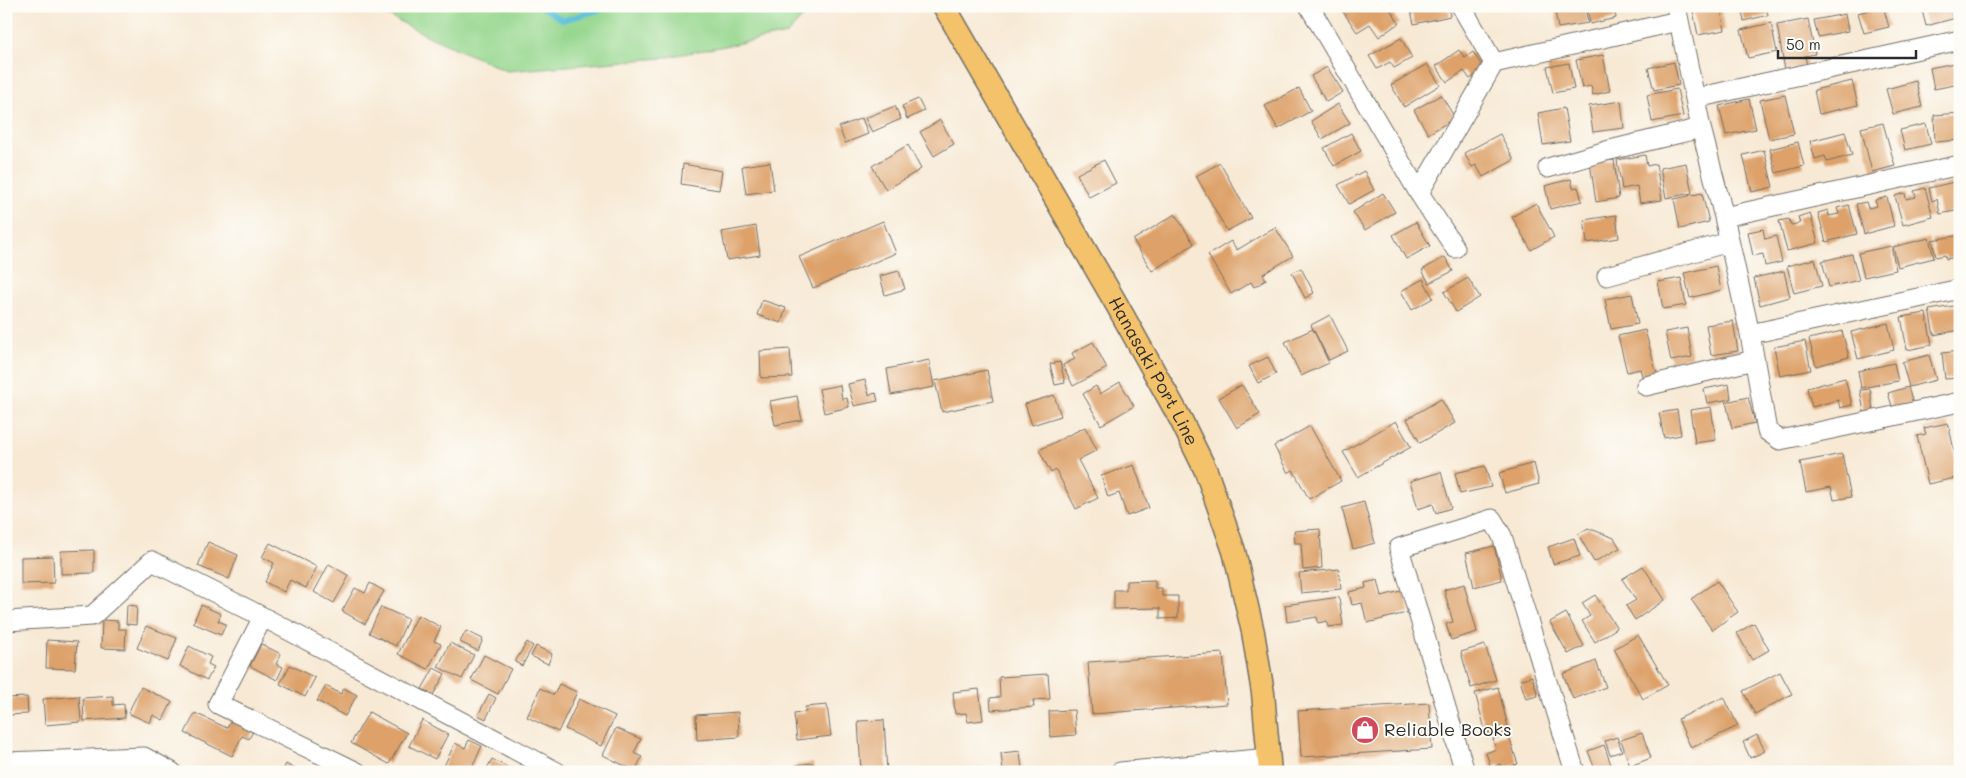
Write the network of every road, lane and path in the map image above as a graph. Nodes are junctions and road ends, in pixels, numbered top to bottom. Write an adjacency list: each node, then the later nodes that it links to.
1 (944, 6): 24 (main road, Hanasaki Port Line)
2 (1309, 6): 11 (street)
3 (1461, 6): 6 (street)
4 (1677, 14): 6 (street); 7 (street)
5 (1960, 40): 7 (street)
6 (1494, 63): 11 (street)
7 (1696, 98): 8 (street)
8 (1701, 128): 10 (street); 12 (street)
9 (1960, 165): 12 (street)
10 (1548, 168)
11 (1419, 193): 14 (street)
12 (1724, 217): 13 (street)
13 (1729, 242): 15 (street); 17 (street)
14 (1455, 248)
15 (1607, 276)
16 (1960, 289): 17 (street)
17 (1750, 334): 18 (street)
18 (1754, 360): 19 (street); 20 (street)
19 (1646, 386)
20 (1960, 402)
21 (264, 617): 22 (street); 26 (street); 27 (street)
22 (6, 620)
23 (6, 762): 25 (street)
24 (1269, 765): 28 (street)
25 (172, 772)
26 (357, 772)
27 (557, 772)
28 (1120, 772)
29 (1465, 772): 30 (street)
30 (1575, 772)

